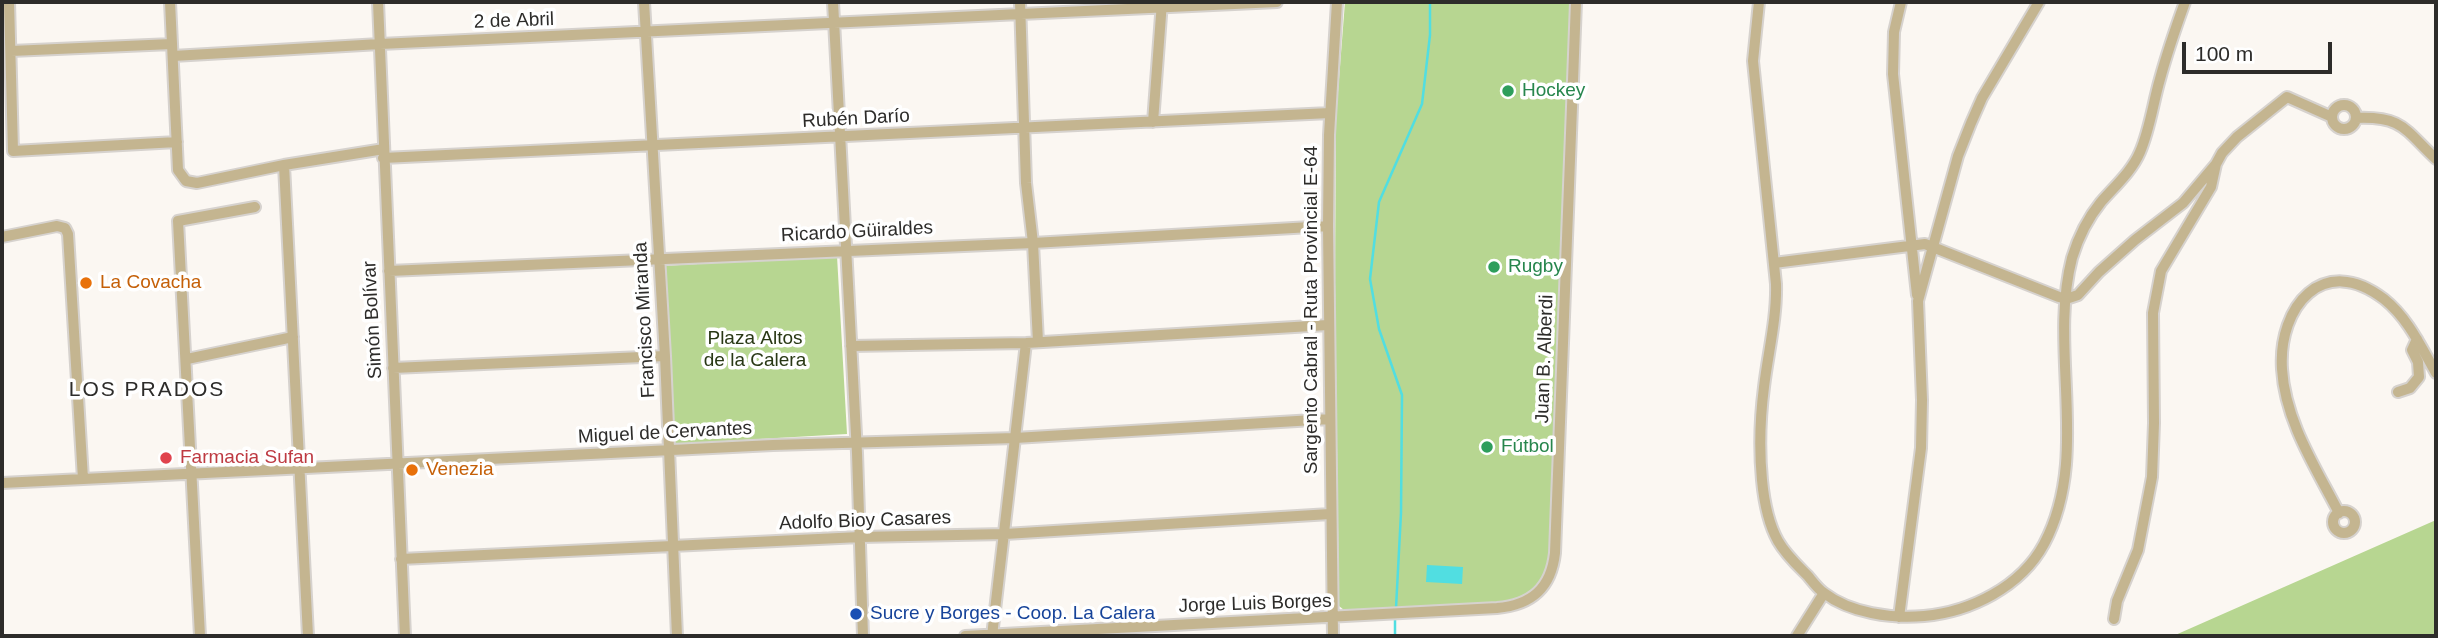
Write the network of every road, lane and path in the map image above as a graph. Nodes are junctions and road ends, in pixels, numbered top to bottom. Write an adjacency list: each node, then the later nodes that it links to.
1 (9, 2): 20 (street)
2 (170, 2): 18 (street)
3 (378, 2): 19 (street, Simón Bolívar)
4 (644, 2): 17 (street, Francisco Miranda)
5 (833, 2): 16 (street)
6 (1020, 2): 15 (street)
7 (1277, 2): 14 (street, 2 de Abril)
8 (1337, 2): 22 (street, Sargento Cabral - Ruta Provincial E-64)
9 (1576, 2): 71 (street, Juan B. Alberdi)
10 (1759, 2): 42 (street)
11 (1901, 2): 38 (street)
12 (2039, 2): 39 (street)
13 (2185, 2): 44 (street)
14 (1162, 5): 15 (street, 2 de Abril); 25 (street)
15 (1020, 15): 16 (street, 2 de Abril); 26 (street)
16 (834, 24): 17 (street, 2 de Abril); 27 (street)
17 (646, 33): 19 (street, 2 de Abril); 29 (street, Francisco Miranda)
18 (172, 44): 20 (street); 21 (street)
19 (380, 44): 21 (street, 2 de Abril); 30 (street, Simón Bolívar)
20 (11, 51): 28 (street)
21 (173, 56): 28 (street)
22 (1330, 113): 25 (street, Rubén Darío); 35 (street, Sargento Cabral - Ruta Provincial E-64)
23 (2332, 117): 24 (street); 24 (street); 32 (street)
24 (2356, 118): 31 (street)
25 (1153, 122): 26 (street, Rubén Darío)
26 (1025, 128): 27 (street, Rubén Darío); 37 (street)
27 (839, 138): 29 (street, Rubén Darío); 40 (street)
28 (177, 142): 33 (street, Rubén Darío)
29 (653, 146): 30 (street, Rubén Darío); 41 (street, Francisco Miranda)
30 (383, 154): 33 (street, Rubén Darío); 43 (street, Simón Bolívar)
31 (2436, 159)
32 (2216, 164): 44 (street); 75 (street)
33 (284, 166): 47 (street)
34 (255, 207): 52 (street)
35 (1328, 226): 37 (street, Ricardo Güiraldes); 46 (street, Sargento Cabral - Ruta Provincial E-64)
36 (2, 237): 63 (street)
37 (1033, 243): 40 (street, Ricardo Güiraldes); 49 (street)
38 (1911, 244): 39 (street); 42 (street); 45 (street)
39 (1933, 246): 44 (street); 45 (street)
40 (845, 249): 41 (street, Ricardo Güiraldes); 50 (street)
41 (659, 259): 43 (street, Ricardo Güiraldes); 51 (street, Francisco Miranda)
42 (1774, 264): 72 (street)
43 (389, 271): 53 (street, Simón Bolívar)
44 (2066, 299): 73 (street)
45 (1917, 301): 73 (street)
46 (1328, 325): 49 (street); 56 (street, Sargento Cabral - Ruta Provincial E-64)
47 (293, 337): 52 (street); 61 (street)
48 (2417, 339): 54 (street); 55 (street); 65 (street)
49 (1032, 342): 50 (street); 57 (street)
50 (850, 346): 58 (street)
51 (665, 356): 53 (street); 59 (street, Francisco Miranda)
52 (187, 359): 62 (street)
53 (393, 368): 60 (street, Simón Bolívar)
54 (2436, 373)
55 (2398, 392)
56 (1330, 419): 57 (street, Miguel de Cervantes); 66 (street, Sargento Cabral - Ruta Provincial E-64)
57 (1015, 438): 58 (street, Miguel de Cervantes); 67 (street)
58 (856, 443): 59 (street, Miguel de Cervantes); 68 (street)
59 (669, 451): 60 (street, Miguel de Cervantes); 69 (street, Francisco Miranda)
60 (398, 464): 61 (street, Miguel de Cervantes); 70 (street, Simón Bolívar)
61 (299, 469): 62 (street, Miguel de Cervantes); 77 (street)
62 (191, 474): 63 (street, Miguel de Cervantes); 76 (street)
63 (83, 479): 64 (street, Miguel de Cervantes)
64 (2, 483)
65 (2339, 513)
66 (1330, 514): 67 (street, Adolfo Bioy Casares); 74 (street, Sargento Cabral - Ruta Provincial E-64)
67 (1004, 534): 68 (street, Adolfo Bioy Casares); 82 (street)
68 (860, 537): 69 (street, Adolfo Bioy Casares); 80 (street)
69 (674, 547): 70 (street, Adolfo Bioy Casares); 79 (street, Francisco Miranda)
70 (401, 559): 78 (street, Simón Bolívar)
71 (1541, 589): 74 (street, Jorge Luis Borges)
72 (1824, 593): 73 (street); 84 (street)
73 (1899, 617)
74 (1332, 618): 82 (street, Jorge Luis Borges); 83 (street, Sargento Cabral - Ruta Provincial E-64)
75 (2114, 619)
76 (200, 636)
77 (308, 636)
78 (405, 636)
79 (677, 636)
80 (863, 636)
81 (965, 636): 82 (street, Jorge Luis Borges)
82 (992, 636)
83 (1333, 636)
84 (1797, 636)

